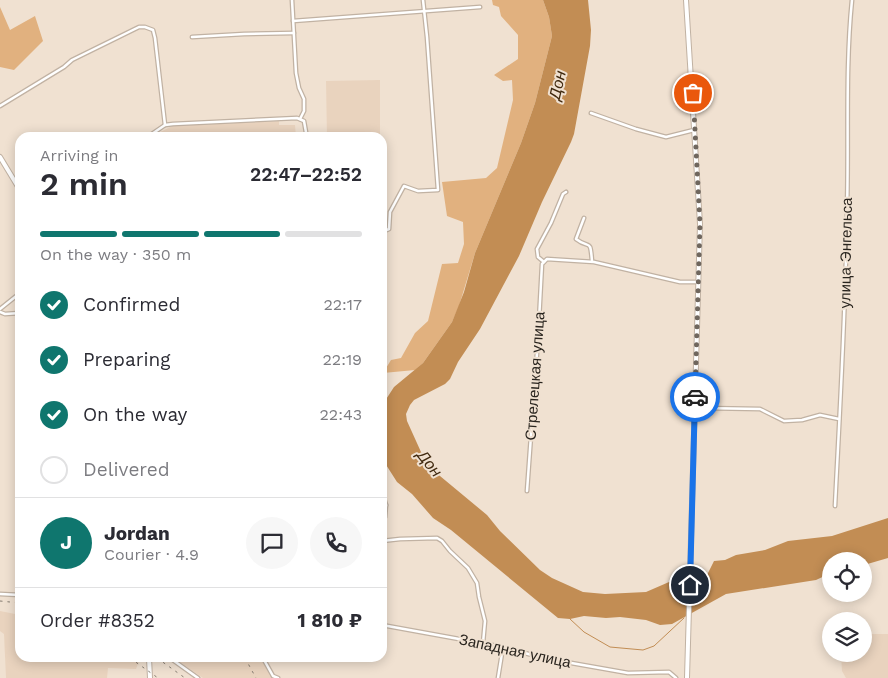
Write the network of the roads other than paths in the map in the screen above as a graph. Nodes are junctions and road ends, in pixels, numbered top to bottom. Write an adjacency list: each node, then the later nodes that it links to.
1 (292, 0): 7 (street)
2 (423, 0): 6 (street)
3 (686, 0): 14 (main road)
4 (852, 0): 29 (street, улица Энгельса)
5 (480, 7): 6 (street)
6 (423, 11): 7 (street); 21 (street)
7 (293, 21): 8 (street)
8 (294, 33): 9 (street); 12 (street)
9 (192, 37)
10 (0, 106): 13 (street)
11 (591, 113): 14 (street)
12 (300, 120): 13 (street); 16 (street)
13 (165, 125): 15 (street)
14 (695, 130): 24 (main road)
15 (155, 132)
16 (305, 132)
17 (0, 157): 18 (main road)
18 (15, 182)
19 (566, 192): 22 (street, Стрелецкая улица)
20 (584, 218): 23 (street)
21 (387, 229)
22 (544, 262): 23 (street); 30 (street, Стрелецкая улица)
23 (592, 262): 24 (street)
24 (698, 282): 28 (main road)
25 (15, 297): 26 (street)
26 (0, 310): 27 (street)
27 (15, 313)
28 (695, 406): 29 (street); 46 (main road)
29 (839, 419): 31 (street, улица Энгельса)
30 (527, 491)
31 (835, 506)
32 (387, 540): 36 (street)
33 (0, 594): 34 (street)
34 (15, 595)
35 (387, 626): 36 (street, Западная улица)
36 (483, 643): 37 (street, Западная улица)
37 (503, 647): 44 (street); 45 (street, Западная улица)
38 (149, 662): 41 (main road)
39 (176, 662): 42 (street)
40 (265, 662): 43 (street)
41 (150, 678)
42 (198, 678)
43 (278, 678)
44 (498, 678)
45 (676, 678)
46 (687, 678)

